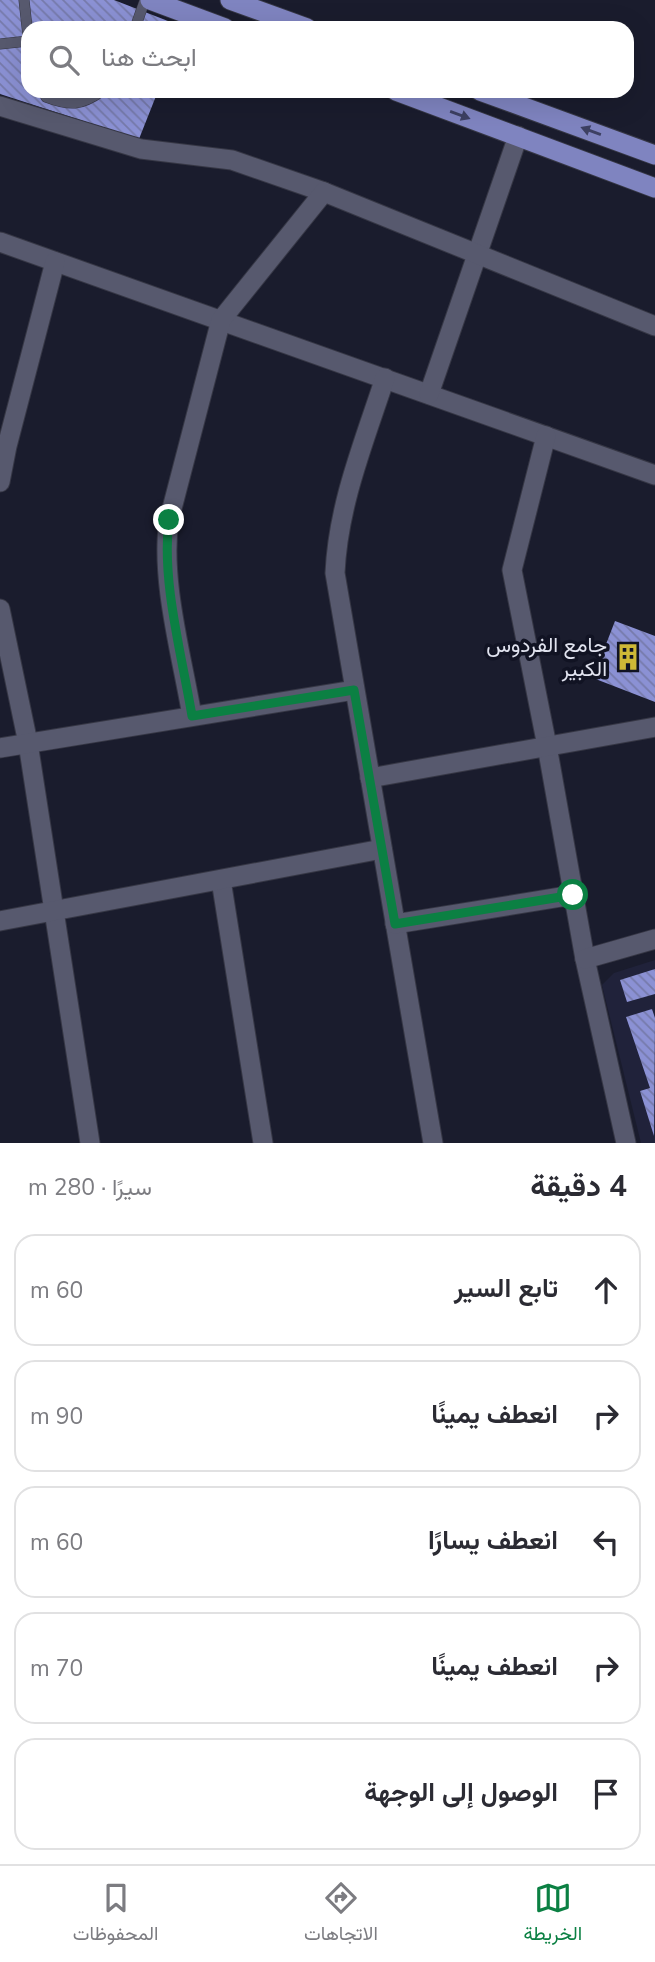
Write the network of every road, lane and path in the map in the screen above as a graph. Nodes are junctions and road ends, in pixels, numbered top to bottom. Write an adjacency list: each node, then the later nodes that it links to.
1 (24, 0): 4 (lane)
2 (148, 0): 5 (lane); 6 (main road)
3 (230, 0): 7 (main road)
4 (26, 21)
5 (138, 21)
6 (206, 21)
7 (288, 21)
8 (21, 40): 9 (lane)
9 (0, 44)
10 (50, 98): 11 (lane)
11 (92, 98)
12 (415, 98): 15 (main road, one-way to 15)
13 (499, 98): 16 (main road, one-way to 13)
14 (0, 106): 18 (street)
15 (518, 136): 17 (main road); 20 (street)
16 (655, 155)
17 (655, 188)
18 (324, 192): 20 (street); 22 (street)
19 (0, 242): 21 (street)
20 (477, 256): 23 (street); 25 (street)
21 (55, 262): 22 (street); 28 (street)
22 (221, 320): 24 (street); 31 (street)
23 (655, 326)
24 (385, 378): 25 (street); 30 (street)
25 (429, 394): 26 (street)
26 (546, 436): 27 (street); 34 (street)
27 (655, 475)
28 (0, 482)
29 (0, 609): 33 (street)
30 (354, 690): 31 (street); 36 (street)
31 (192, 716): 33 (street)
32 (655, 727): 34 (street)
33 (28, 743): 35 (street); 40 (street)
34 (547, 746): 36 (street); 39 (street)
35 (0, 748)
36 (370, 778): 37 (street)
37 (382, 849): 38 (street); 42 (street)
38 (220, 880): 40 (street); 46 (street)
39 (573, 895): 42 (street); 44 (street)
40 (53, 912): 41 (street); 45 (street)
41 (0, 920)
42 (395, 924): 47 (street)
43 (655, 939): 44 (street)
44 (584, 959): 48 (street)
45 (90, 1143)
46 (263, 1143)
47 (433, 1143)
48 (626, 1143)

